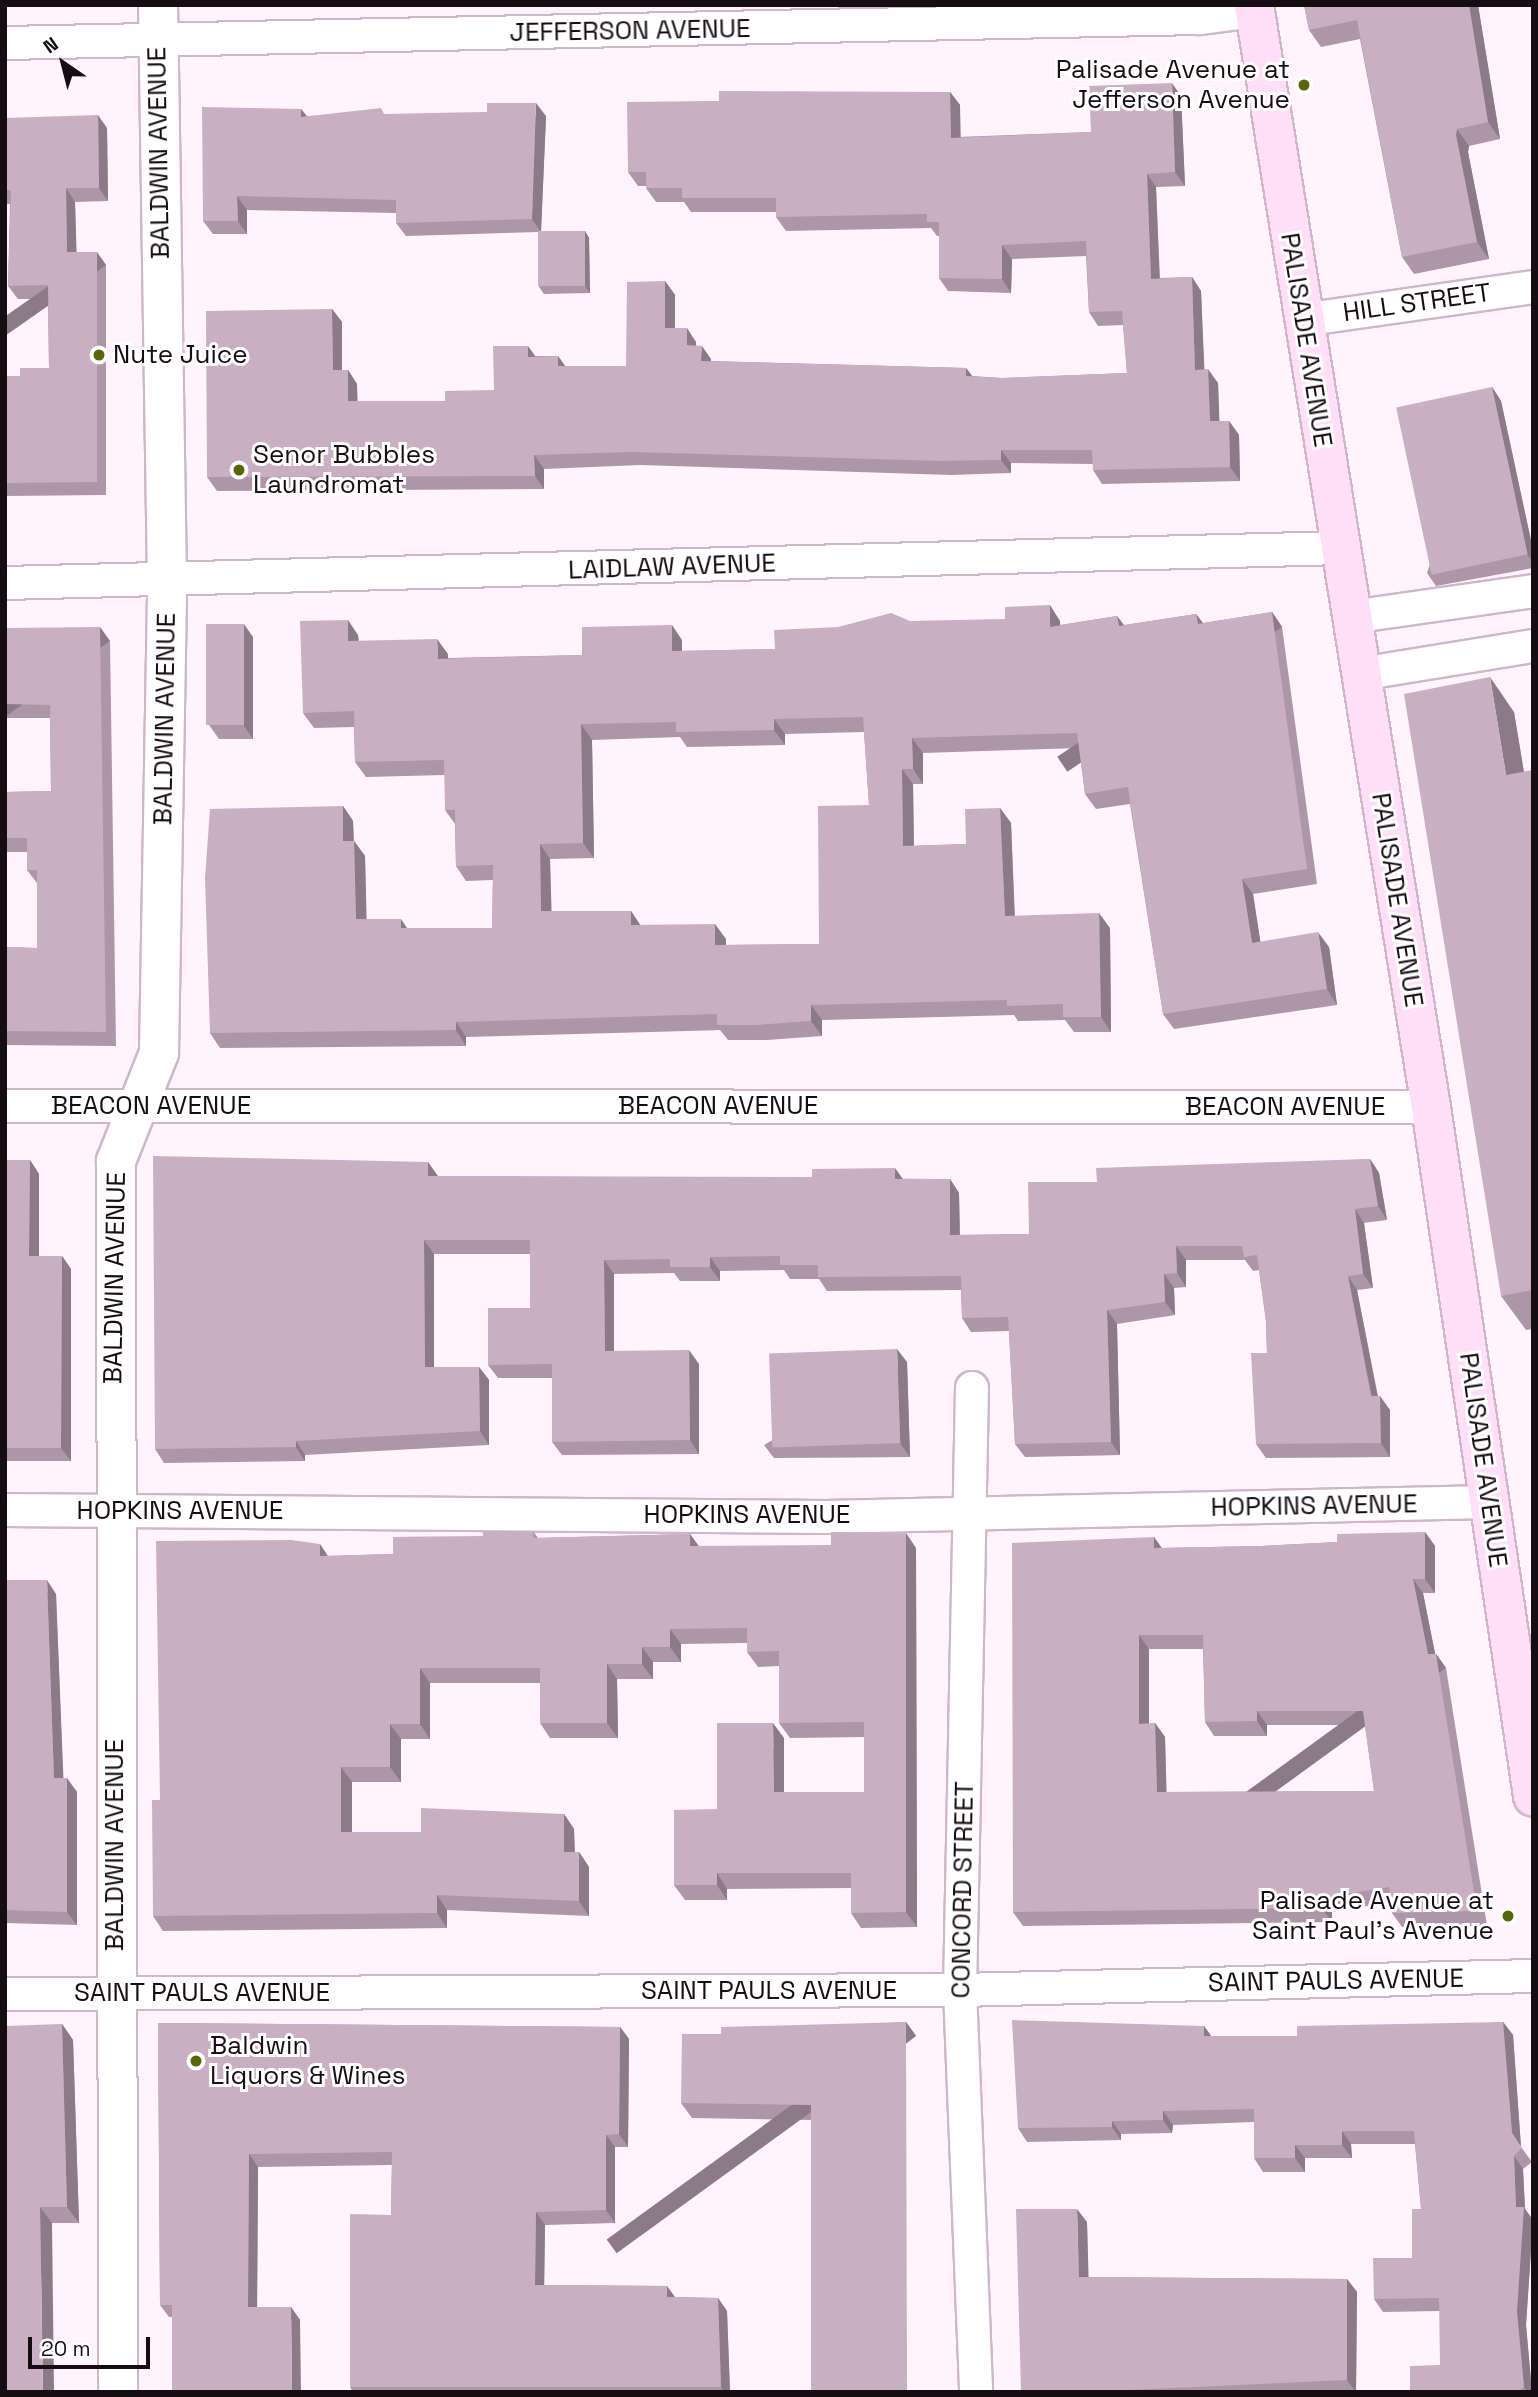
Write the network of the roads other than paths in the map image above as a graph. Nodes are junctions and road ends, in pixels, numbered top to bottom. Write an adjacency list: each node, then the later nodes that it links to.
1 (1254, 8): 2 (street, JEFFERSON AVENUE); 5 (main road, PALISADE AVENUE)
2 (158, 23): 3 (street, JEFFERSON AVENUE); 7 (street, BALDWIN AVENUE)
3 (5, 43)
4 (1533, 287): 5 (street, HILL STREET)
5 (1302, 320): 6 (main road, PALISADE AVENUE)
6 (1339, 548): 7 (street, LAIDLAW AVENUE); 10 (main road, PALISADE AVENUE)
7 (167, 582): 8 (street, LAIDLAW AVENUE); 13 (street, BALDWIN AVENUE)
8 (5, 583)
9 (1533, 591): 10 (street)
10 (1351, 617): 12 (main road, PALISADE AVENUE)
11 (1533, 646): 12 (street)
12 (1360, 674): 15 (main road, PALISADE AVENUE)
13 (137, 1105): 14 (street, BEACON AVENUE); 15 (street, BEACON AVENUE); 18 (street, BALDWIN AVENUE)
14 (5, 1106)
15 (1431, 1107): 17 (main road, PALISADE AVENUE)
16 (972, 1388): 20 (street, CONCORD STREET)
17 (1489, 1502): 20 (street, HOPKINS AVENUE); 21 (main road, PALISADE AVENUE)
18 (113, 1509): 19 (street, HOPKINS AVENUE); 20 (street, HOPKINS AVENUE); 25 (street, BALDWIN AVENUE)
19 (5, 1510)
20 (971, 1513): 23 (street, CONCORD STREET)
21 (1533, 1796)
22 (1533, 1976): 23 (street, SAINT PAULS AVENUE)
23 (960, 1990): 25 (street, SAINT PAULS AVENUE); 27 (street, CONCORD STREET)
24 (5, 1994): 25 (street, SAINT PAULS AVENUE)
25 (116, 1994): 26 (street, BALDWIN AVENUE)
26 (118, 2392)
27 (976, 2392)

